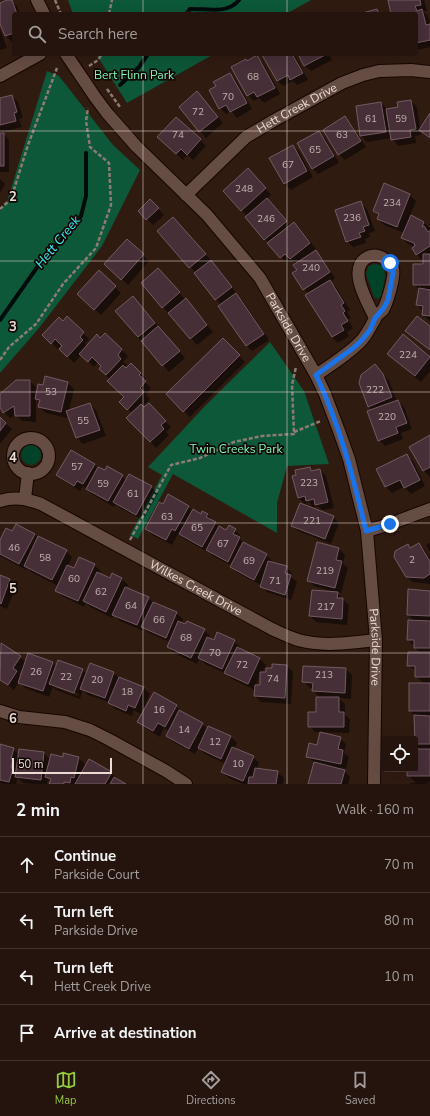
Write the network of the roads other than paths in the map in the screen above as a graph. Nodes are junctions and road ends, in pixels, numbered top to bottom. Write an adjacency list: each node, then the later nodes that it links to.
1 (36, 0): 2 (street)
2 (43, 12)
3 (36, 56): 6 (street)
4 (67, 56): 7 (street, Parkside Drive)
5 (430, 72): 7 (street, Hett Creek Drive)
6 (0, 76)
7 (186, 195): 9 (street, Parkside Drive)
8 (375, 318): 8 (street); 9 (street)
9 (316, 375): 14 (street, Parkside Drive)
10 (28, 474): 11 (street)
11 (25, 498): 12 (street, Wilkes Creek Drive); 15 (street, Wilkes Creek Drive)
12 (0, 501)
13 (430, 509): 14 (street)
14 (366, 531): 15 (street, Parkside Drive)
15 (376, 640): 18 (street, Parkside Drive)
16 (0, 711): 17 (street)
17 (186, 784)
18 (374, 784)

